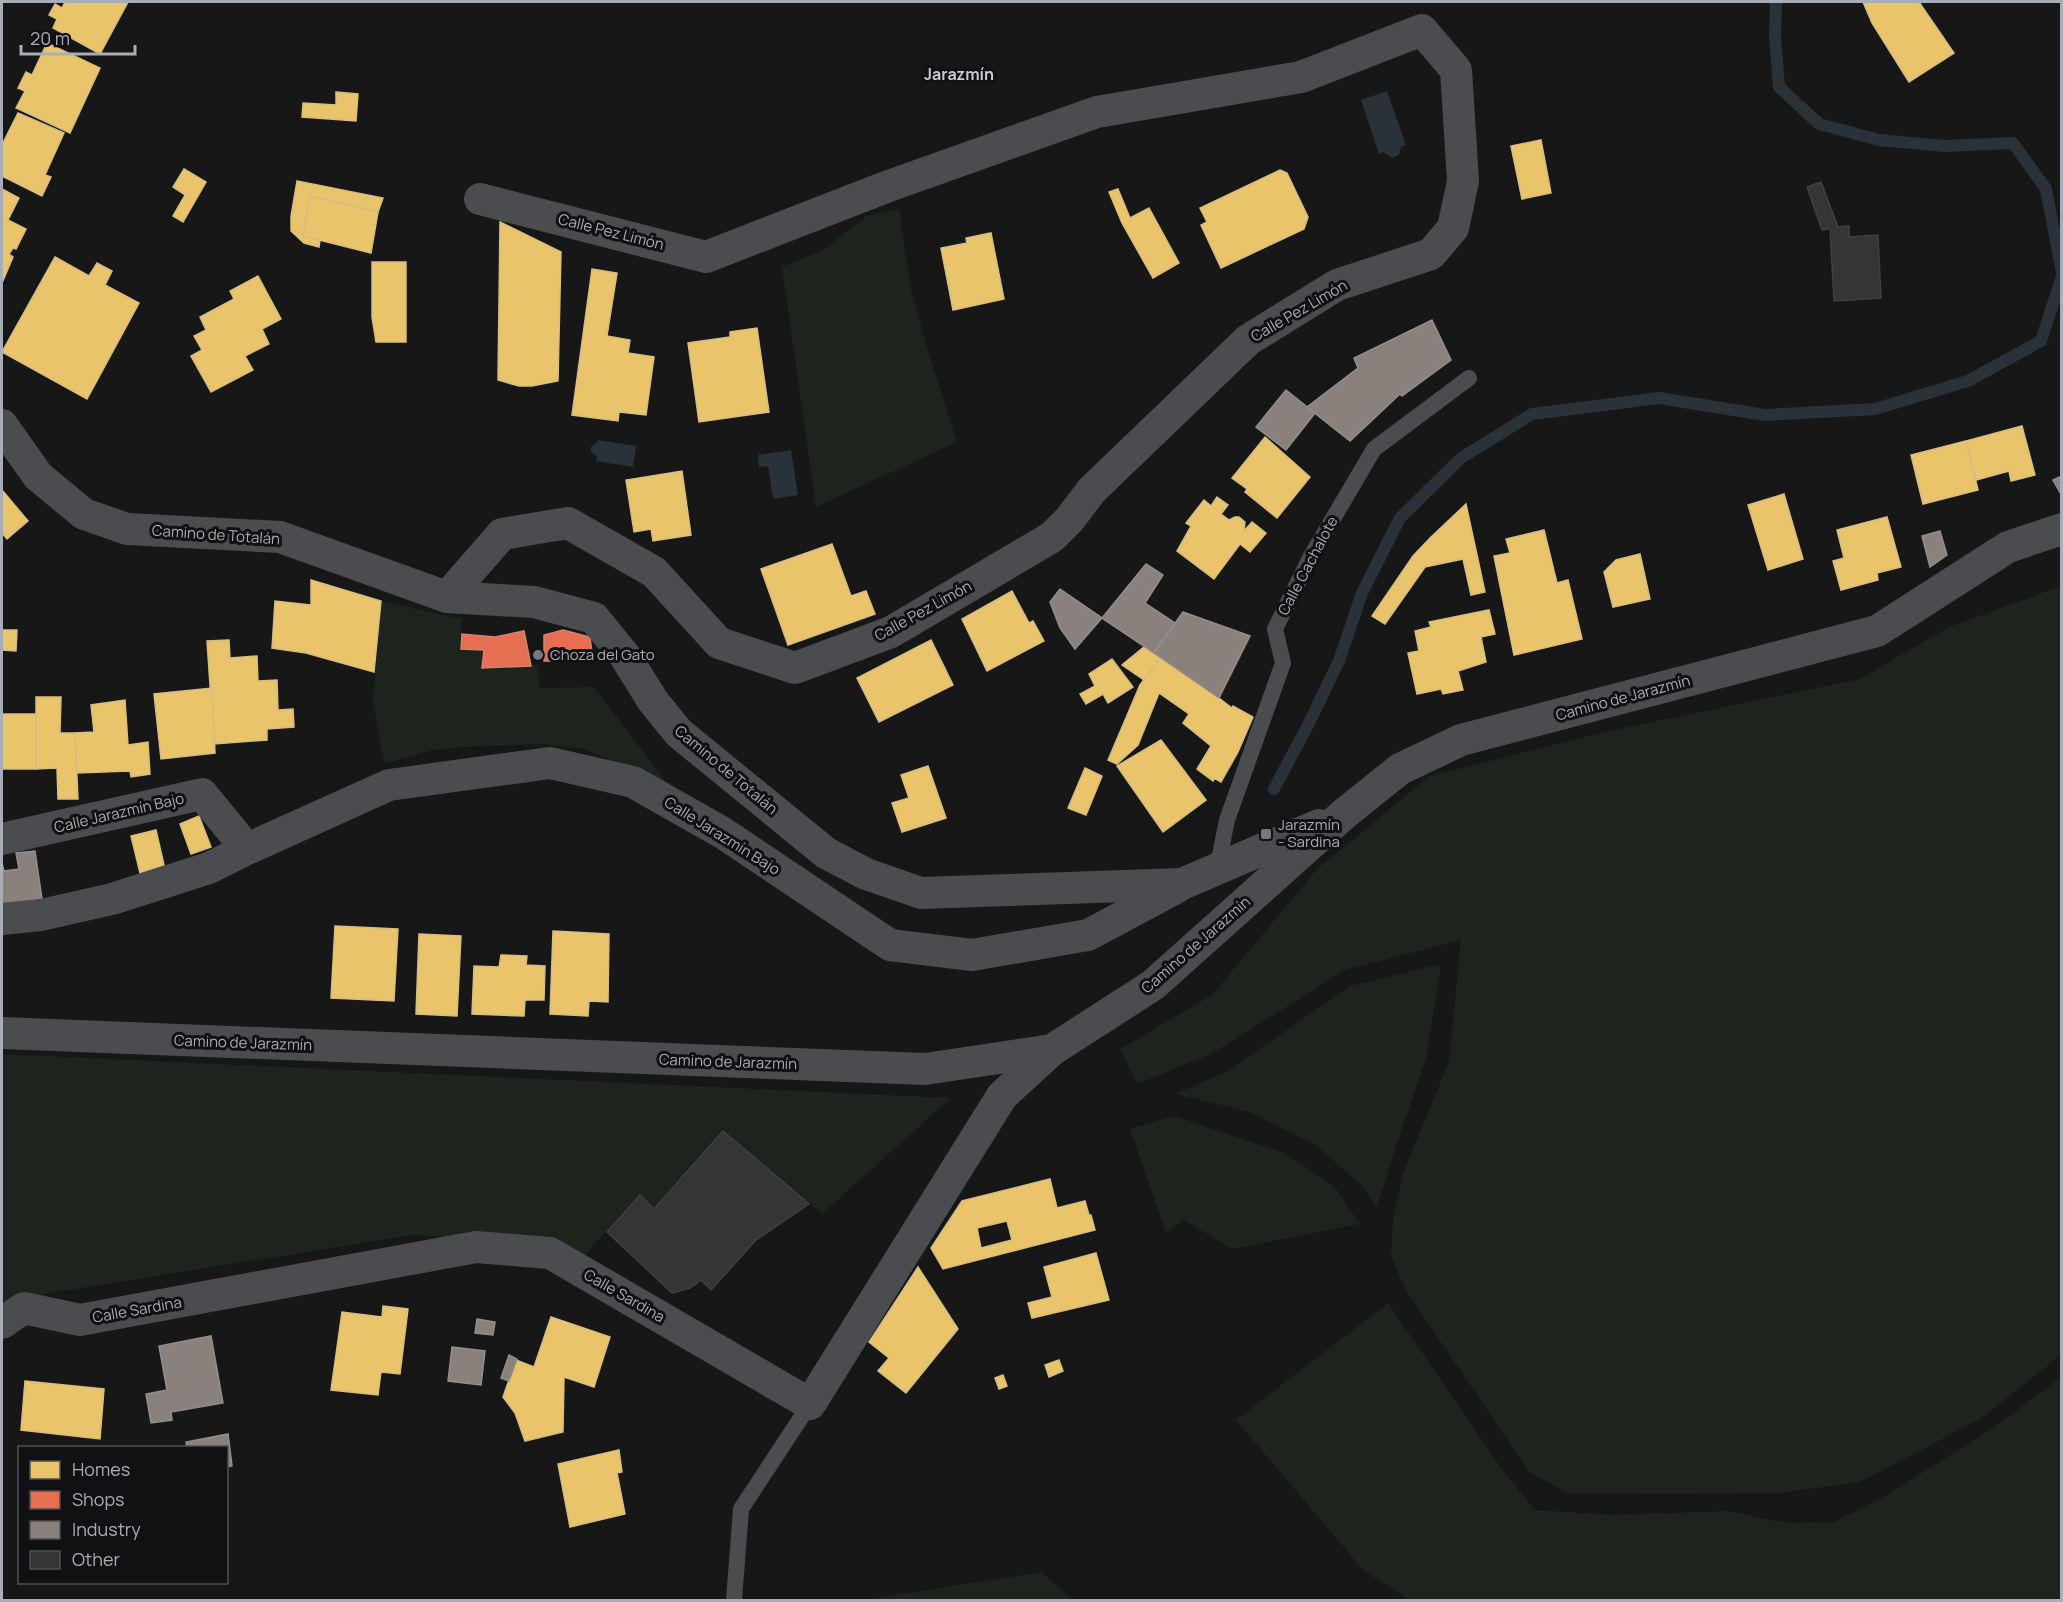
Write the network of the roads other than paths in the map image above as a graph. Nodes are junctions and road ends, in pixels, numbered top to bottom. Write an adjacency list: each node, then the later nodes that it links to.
1 (480, 199): 5 (street, Calle Pez Limón)
2 (1469, 378): 9 (lane, Calle Cachalote)
3 (2, 425): 5 (street, Camino de Totalán)
4 (2061, 529): 6 (street, Camino de Jarazmín)
5 (447, 597): 10 (street, Camino de Totalán)
6 (1344, 814): 9 (street, Camino de Totalán); 13 (street, Camino de Jarazmín)
7 (2, 839): 8 (street, Calle Jarazmín Bajo)
8 (247, 849): 10 (street, Calle Jarazmín Bajo); 11 (street, Calle Jarazmín Bajo)
9 (1217, 870): 10 (street, Camino de Totalán)
10 (1182, 884)
11 (2, 919)
12 (2, 1033): 13 (street, Camino de Jarazmín)
13 (1052, 1050): 15 (street)
14 (2, 1323): 15 (street, Calle Sardina)
15 (810, 1404): 16 (lane)
16 (734, 1600)

